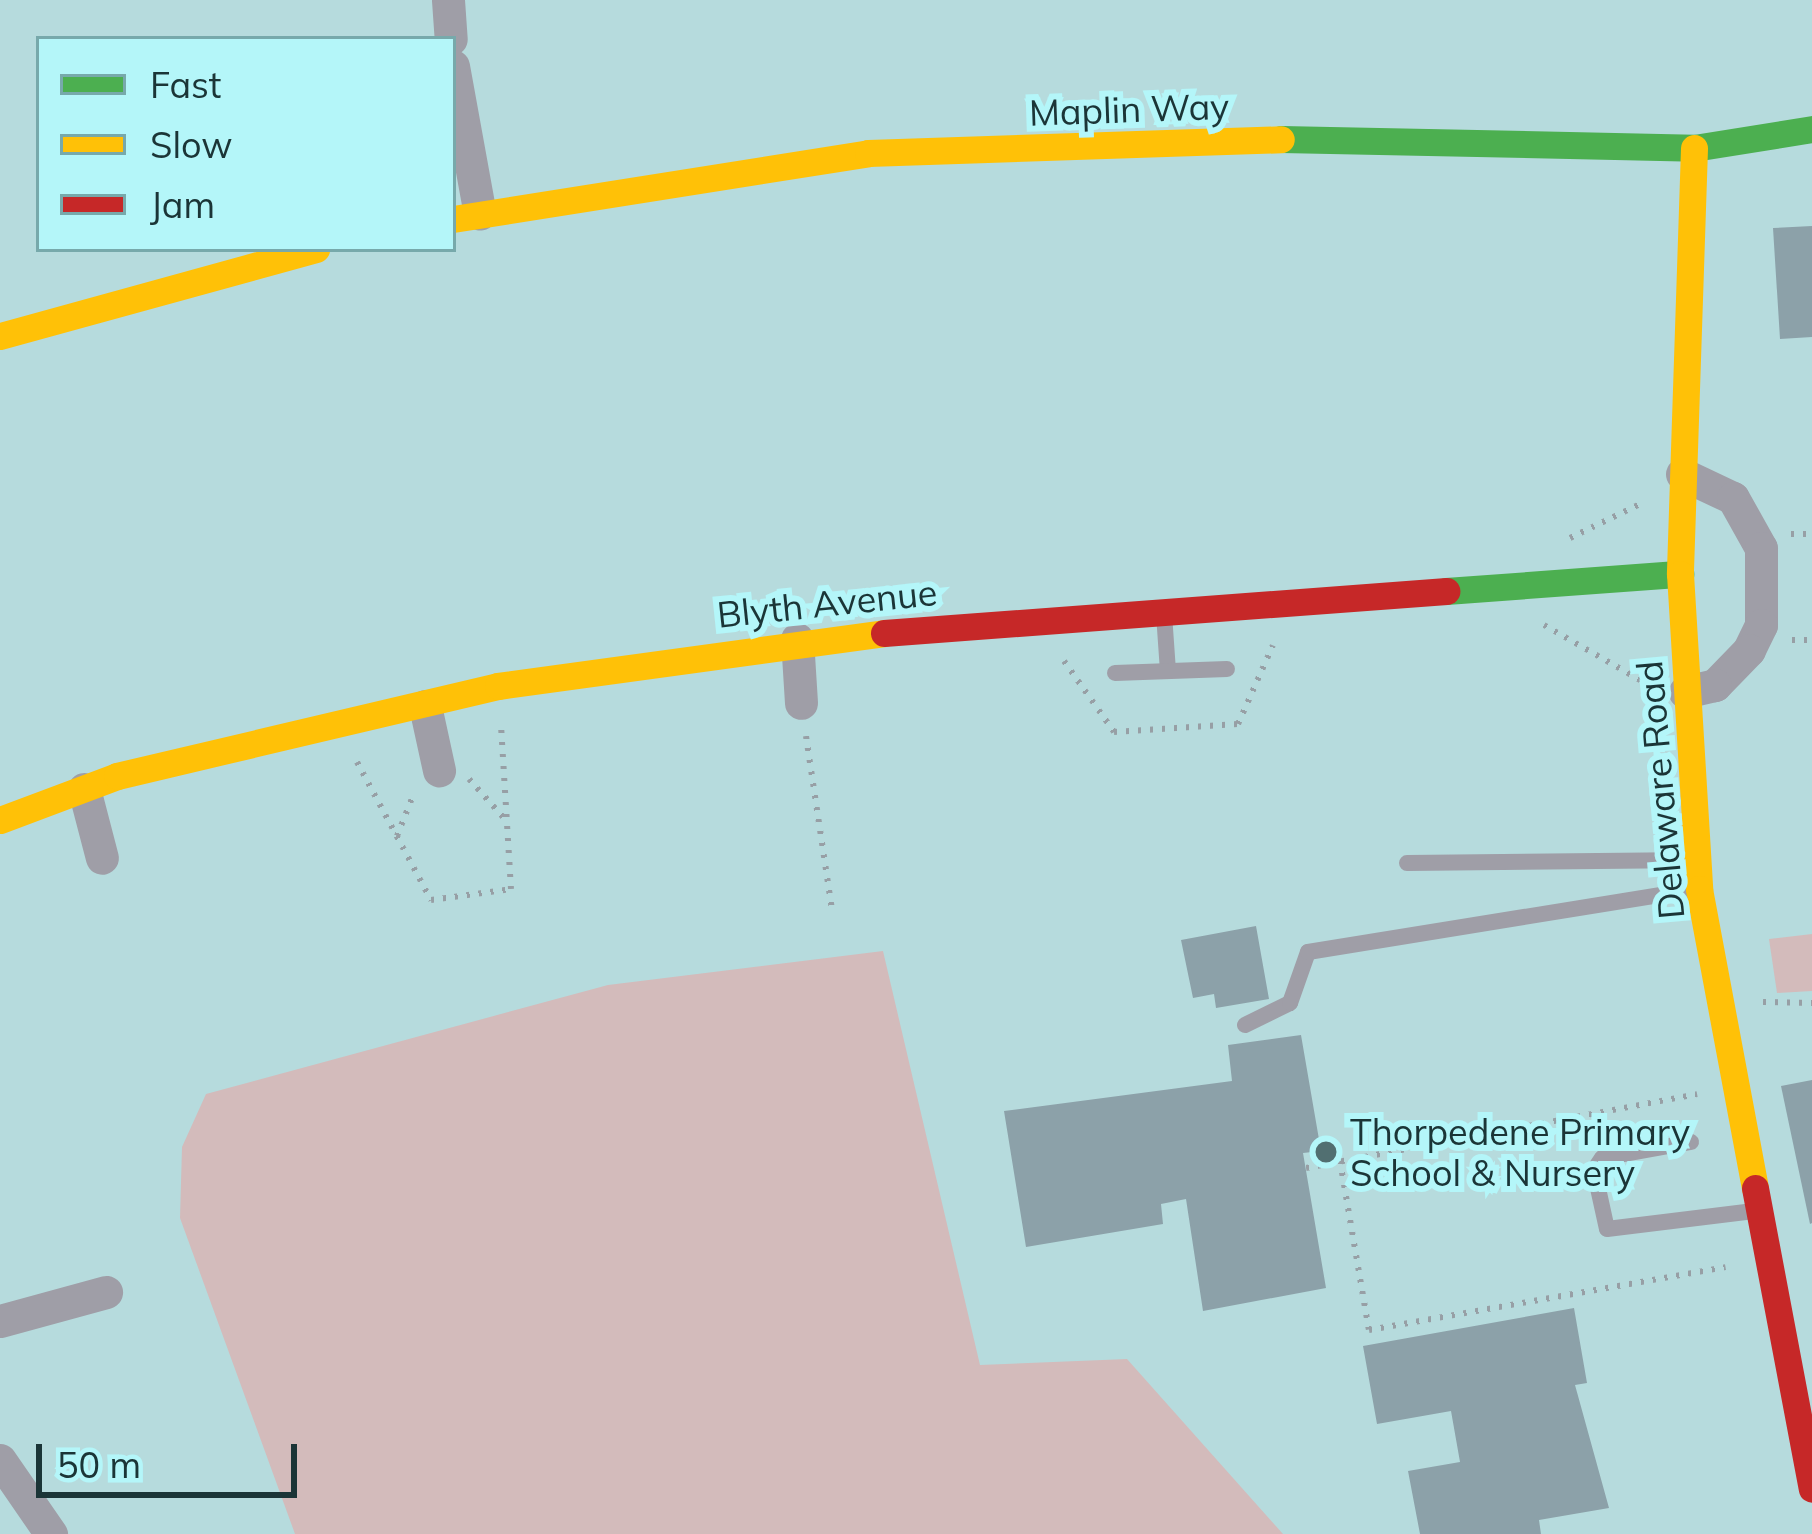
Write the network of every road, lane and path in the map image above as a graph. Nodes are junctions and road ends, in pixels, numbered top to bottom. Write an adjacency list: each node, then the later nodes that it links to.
1 (448, 0): 2 (street)
2 (451, 36)
3 (456, 101): 6 (street)
4 (1812, 129): 5 (street, Maplin Way)
5 (1694, 148): 6 (street, Maplin Way); 9 (street, Delaware Road)
6 (466, 216)
7 (305, 252): 8 (street)
8 (0, 336)
9 (1682, 474): 10 (street, Delaware Road); 17 (street)
10 (1680, 574): 11 (street, Blyth Avenue); 17 (street, Delaware Road)
11 (1163, 607): 12 (street, Blyth Avenue); 14 (lane)
12 (796, 639): 16 (street, Blyth Avenue); 18 (street)
13 (1227, 669): 14 (lane)
14 (1168, 671): 15 (lane)
15 (1115, 673)
16 (498, 686): 19 (street, Blyth Avenue); 20 (path)
17 (1685, 692): 25 (street, Delaware Road)
18 (801, 703): 28 (path)
19 (425, 706): 20 (street, Blyth Avenue); 21 (street)
20 (338, 725): 22 (street, Blyth Avenue)
21 (439, 770)
22 (84, 789): 23 (street, Blyth Avenue); 24 (street)
23 (0, 820)
24 (103, 858)
25 (1696, 860): 26 (lane); 27 (street, Delaware Road)
26 (1408, 863)
27 (1699, 889): 31 (lane); 36 (street, Delaware Road)
28 (832, 910)
29 (1763, 1002): 30 (path)
30 (1812, 1003)
31 (1245, 1025)
32 (1697, 1094): 34 (path)
33 (1690, 1142): 36 (lane)
34 (1340, 1161): 35 (path); 37 (path)
35 (1306, 1168)
36 (1761, 1211): 40 (street, Delaware Road)
37 (1725, 1267)
38 (106, 1292): 39 (street)
39 (0, 1321)
40 (1807, 1431): 42 (street, Delaware Road)
41 (0, 1460): 43 (street)
42 (1812, 1489)
43 (51, 1534)

